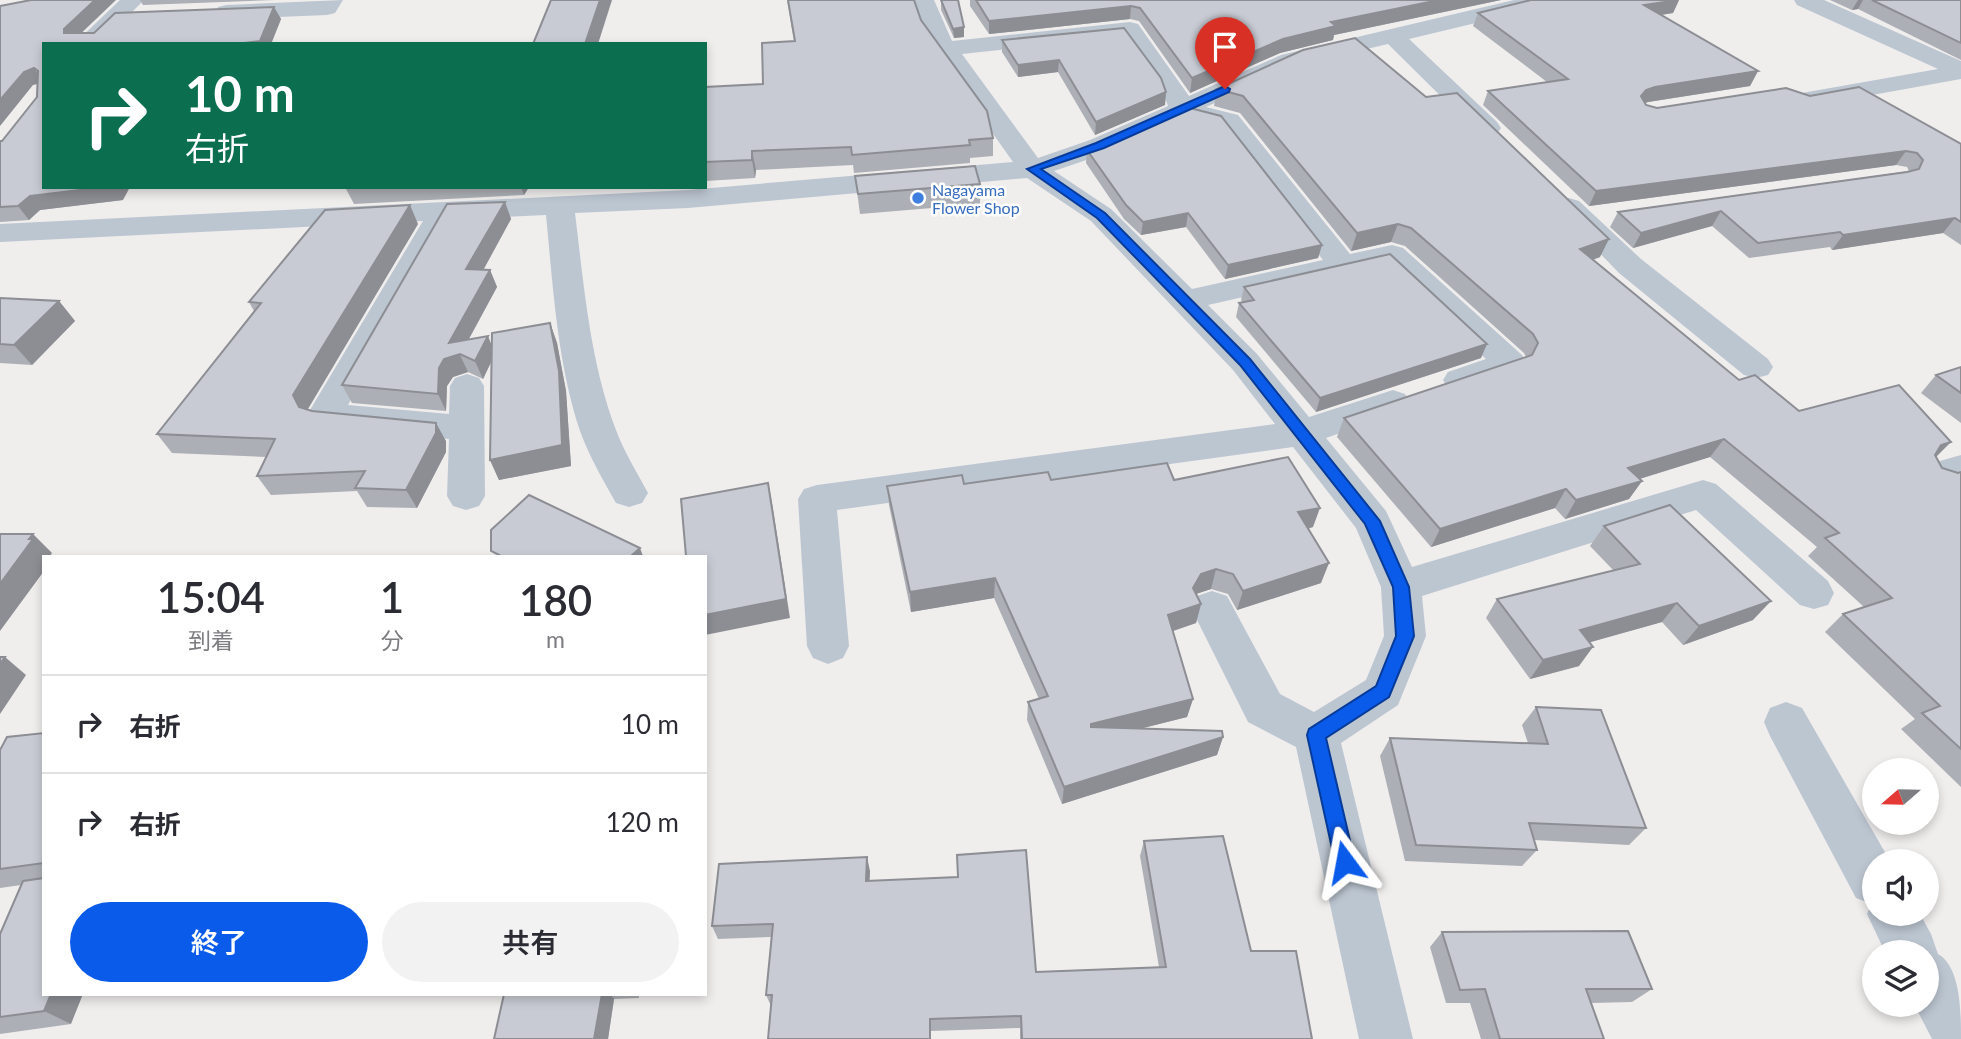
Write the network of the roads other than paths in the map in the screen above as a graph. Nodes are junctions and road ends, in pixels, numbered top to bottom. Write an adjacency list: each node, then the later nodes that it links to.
1 (132, 0): 8 (street)
2 (332, 0): 6 (street)
3 (923, 0): 11 (street)
4 (1543, 0): 9 (street)
5 (1805, 0): 12 (street)
6 (208, 13)
7 (155, 15): 8 (street)
8 (115, 16): 10 (street)
9 (1392, 35): 14 (street); 15 (street)
10 (88, 42)
11 (945, 49): 14 (street); 16 (street)
12 (1961, 71): 13 (street)
13 (1791, 90)
14 (1182, 109): 16 (street); 21 (street)
15 (1512, 151)
16 (1032, 169): 18 (street); 22 (street)
17 (1552, 190): 23 (street)
18 (561, 206): 19 (street); 27 (street)
19 (443, 211): 20 (street); 25 (street)
20 (0, 233)
21 (1343, 265): 22 (street); 26 (street)
22 (1185, 300): 26 (street)
23 (1756, 367)
24 (467, 386): 25 (street)
25 (466, 428): 28 (street)
26 (1301, 433): 29 (street); 32 (street)
27 (629, 493)
28 (466, 496)
29 (1401, 587): 30 (street); 34 (street)
30 (1814, 593)
31 (1212, 608): 34 (street)
32 (828, 646)
33 (1786, 722): 35 (street)
34 (1316, 735): 38 (street)
35 (1862, 859)
36 (1939, 998): 37 (street)
37 (1961, 1038)
38 (1386, 1039)

